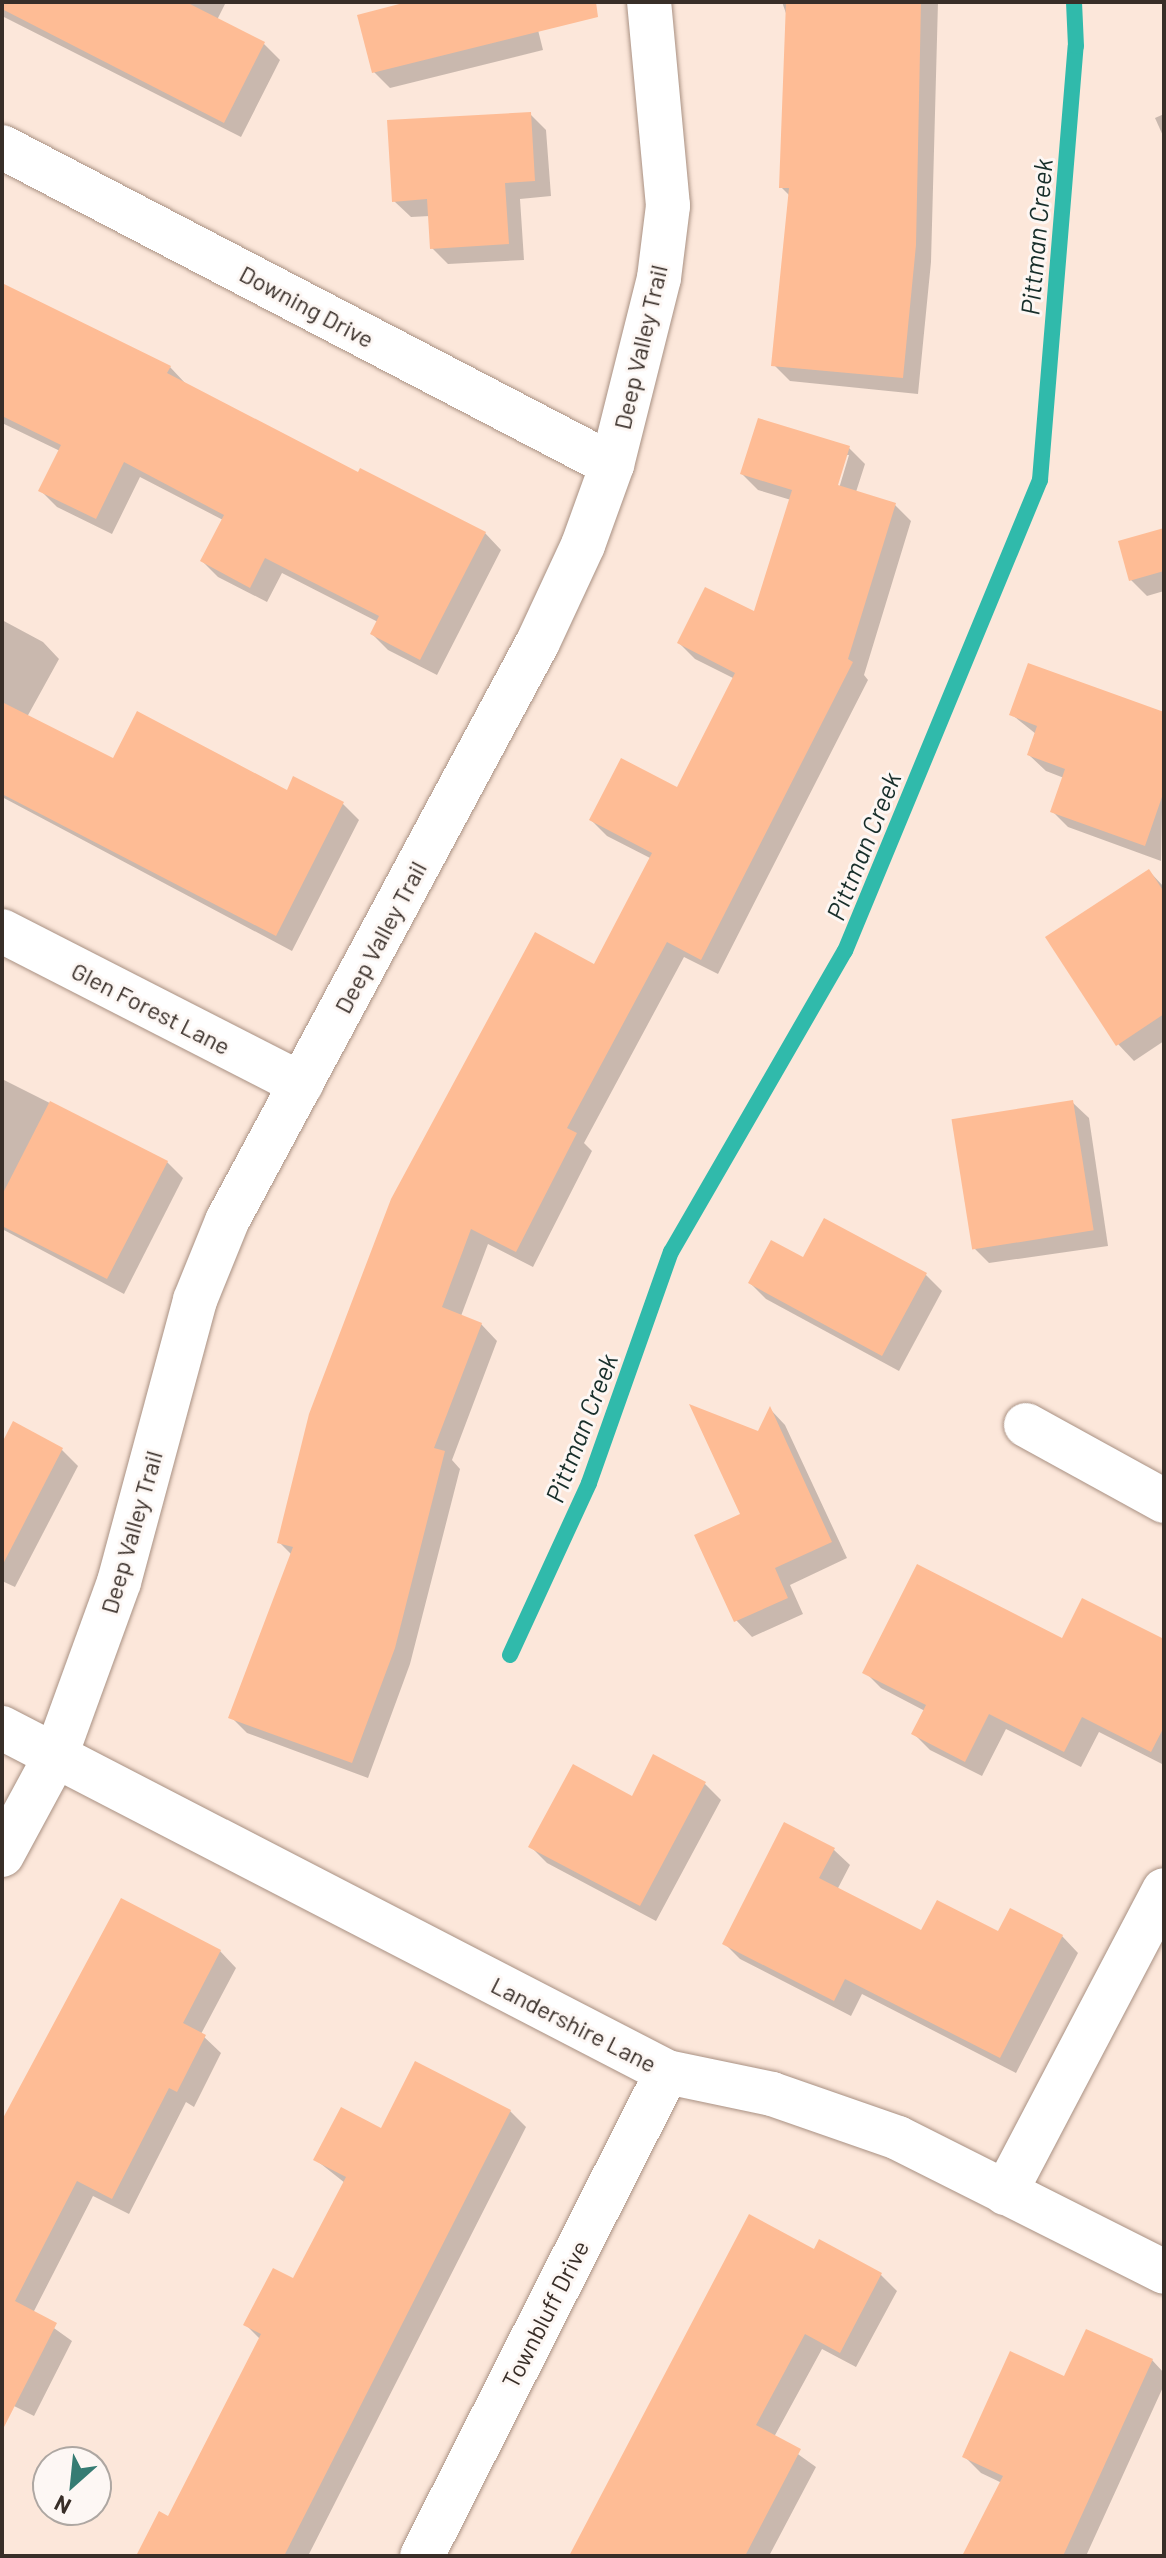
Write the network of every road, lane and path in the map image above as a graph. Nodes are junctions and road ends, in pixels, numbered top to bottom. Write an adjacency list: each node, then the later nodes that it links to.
1 (649, 2): 3 (street, Deep Valley Trail)
2 (2, 147): 3 (street, Downing Drive)
3 (612, 465): 5 (street, Deep Valley Trail)
4 (2, 931): 5 (street, Glen Forest Lane)
5 (301, 1084): 9 (street, Deep Valley Trail)
6 (1026, 1425): 7 (street)
7 (1164, 1501)
8 (2, 1728): 9 (street, Landershire Lane)
9 (56, 1755): 10 (street, Deep Valley Trail); 12 (street, Landershire Lane)
10 (2, 1855)
11 (1164, 1890): 13 (street)
12 (667, 2072): 13 (street, Landershire Lane); 15 (street, Townbluff Drive)
13 (1005, 2193): 14 (street, Landershire Lane)
14 (1164, 2272)
15 (422, 2556)

